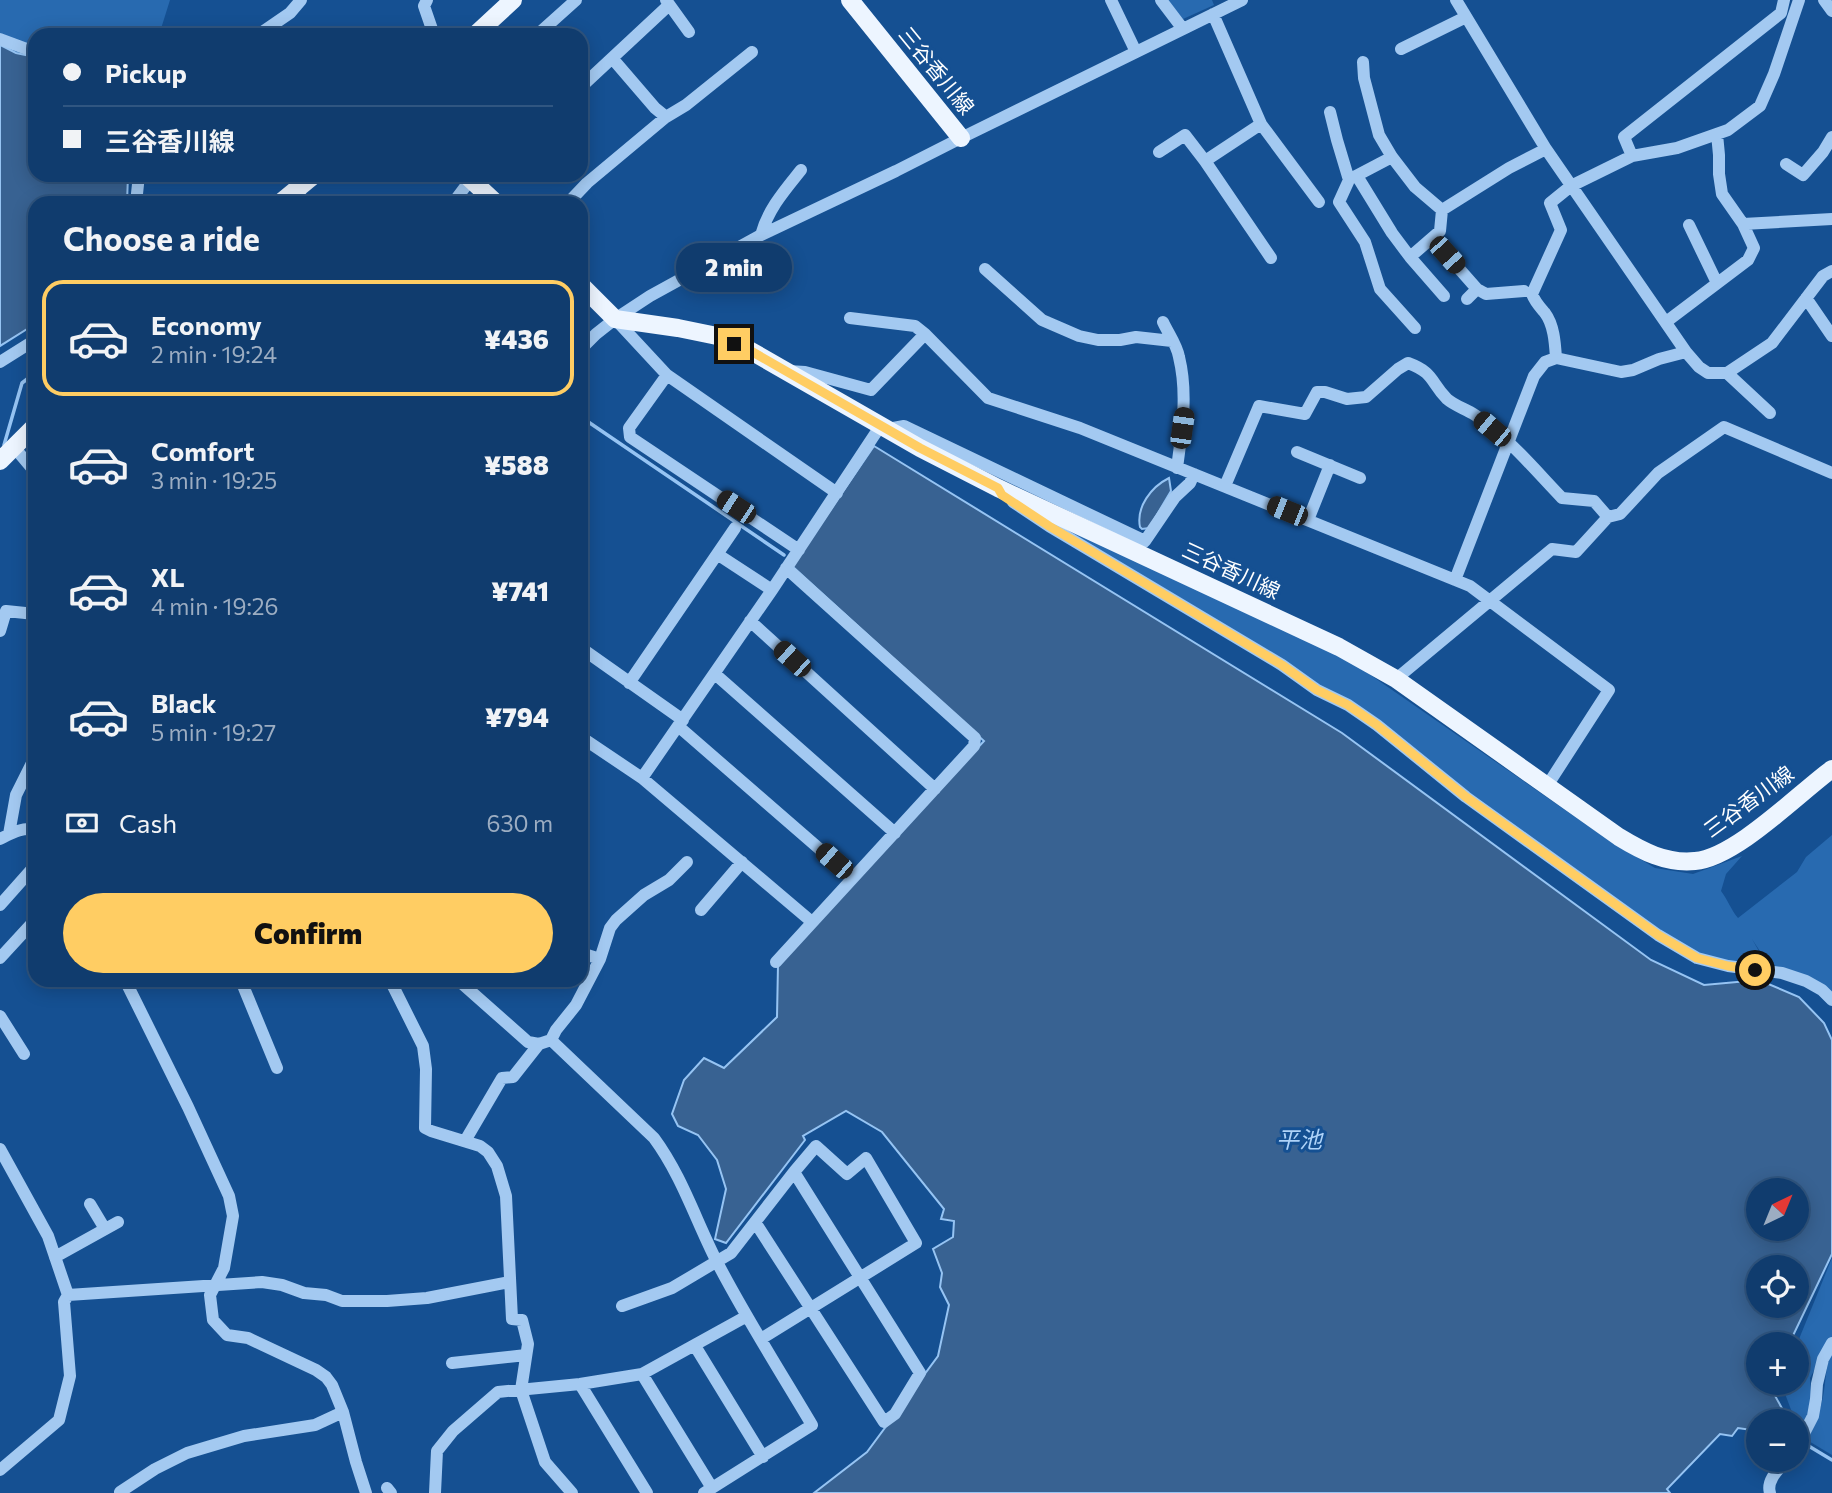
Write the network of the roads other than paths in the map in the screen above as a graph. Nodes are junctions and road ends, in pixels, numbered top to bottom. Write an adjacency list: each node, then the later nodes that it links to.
1 (301, 0): 19 (street)
2 (513, 0): 21 (main road)
3 (553, 0): 15 (street)
4 (576, 0): 15 (street)
5 (850, 0): 38 (main road, 三谷香川線)
6 (1111, 0): 29 (street)
7 (1161, 0): 23 (street)
8 (1242, 0): 17 (street)
9 (1456, 0): 18 (street)
10 (1784, 0): 41 (street)
11 (1799, 0): 36 (street)
12 (1824, 0): 16 (street)
13 (424, 2): 20 (street)
14 (668, 3): 24 (street); 30 (street)
15 (563, 11): 22 (street)
16 (1832, 11)
17 (1213, 14): 23 (street); 35 (street)
18 (1466, 17): 27 (street); 39 (street)
19 (268, 28)
20 (432, 28)
21 (483, 28)
22 (545, 28)
23 (1183, 29): 29 (street)
24 (689, 32)
25 (0, 39): 26 (street)
26 (28, 49)
27 (1401, 49)
28 (752, 52): 34 (street)
29 (1136, 52): 38 (street)
30 (612, 58): 32 (street); 34 (street)
31 (1363, 62): 42 (street)
32 (588, 80)
33 (1330, 112): 46 (street)
34 (666, 117): 50 (street)
35 (1261, 124): 43 (street); 51 (street)
36 (1717, 134): 41 (street); 55 (street)
37 (1832, 136): 44 (street)
38 (961, 138): 56 (street)
39 (1546, 149): 48 (street); 52 (street)
40 (1158, 152): 43 (street)
41 (1632, 156): 48 (street)
42 (1392, 157): 46 (street); 52 (street)
43 (1205, 161): 59 (street)
44 (1786, 164)
45 (801, 170): 56 (street)
46 (1353, 178): 58 (street); 73 (street)
47 (473, 182): 49 (main road)
48 (1571, 186): 72 (street); 80 (street)
49 (488, 196)
50 (575, 196)
51 (1319, 202)
52 (1442, 211): 57 (street)
53 (1832, 219): 55 (street)
54 (1689, 225): 62 (street)
55 (1744, 225): 62 (street)
56 (761, 235): 69 (street)
57 (1432, 238): 58 (street); 63 (street)
58 (1410, 257): 66 (street)
59 (1270, 258)
60 (985, 269): 77 (street)
61 (1832, 271): 67 (street)
62 (1717, 284): 72 (street)
63 (1478, 289): 64 (street); 68 (street)
64 (1524, 291)
65 (588, 292): 69 (main road)
66 (1444, 296)
67 (1805, 298): 75 (street); 83 (street)
68 (1467, 299)
69 (615, 318): 76 (street); 82 (main road, 三谷香川線); 84 (street)
70 (850, 318): 74 (street)
71 (1163, 322): 77 (street)
72 (1666, 322): 79 (street)
73 (1415, 328)
74 (925, 334): 82 (street); 95 (street)
75 (1832, 336)
76 (588, 338)
77 (1172, 341): 95 (street)
78 (28, 344): 81 (street)
79 (1686, 352): 80 (street); 83 (street)
80 (1556, 358): 88 (street)
81 (0, 362)
82 (787, 371): 86 (main road, 三谷香川線)
83 (1727, 373): 85 (street)
84 (667, 375): 102 (street); 106 (street)
85 (1770, 413)
86 (885, 427): 98 (street); 101 (main road, 三谷香川線); 102 (street)
87 (28, 433): 89 (main road)
88 (1509, 443): 100 (street); 103 (street); 109 (street)
89 (14, 447): 92 (main road); 93 (street)
90 (1297, 452): 94 (street)
91 (1832, 457): 96 (street)
92 (0, 461)
93 (28, 464)
94 (1330, 466): 99 (street); 104 (street)
95 (1177, 467): 98 (street)
96 (1819, 467): 97 (street); 103 (street)
97 (1832, 473)
98 (1194, 474): 100 (street)
99 (1360, 478)
100 (1225, 486): 104 (street)
101 (998, 488): 117 (main road, 三谷香川線); 147 (street)
102 (837, 493): 106 (street)
103 (1608, 517): 111 (street)
104 (1308, 520): 109 (street)
105 (735, 528): 107 (street)
106 (799, 550): 108 (street)
107 (717, 554): 110 (street); 118 (street)
108 (786, 568): 110 (street); 125 (street)
109 (1455, 580): 111 (street)
110 (772, 590): 113 (street)
111 (1490, 601): 117 (street); 124 (street)
112 (28, 613): 114 (street)
113 (750, 621): 116 (street); 125 (street)
114 (0, 631)
115 (588, 658): 118 (street)
116 (715, 674): 119 (street); 127 (street)
117 (1396, 680): 124 (main road, 三谷香川線)
118 (629, 683): 119 (street)
119 (680, 723): 123 (street); 131 (street)
120 (588, 742): 123 (street)
121 (1832, 769): 124 (main road, 三谷香川線)
122 (28, 771): 128 (street)
123 (642, 778): 130 (street)
124 (1547, 786)
125 (935, 789): 127 (street)
126 (28, 829): 128 (street)
127 (895, 833): 131 (street)
128 (4, 837)
129 (687, 862): 139 (street)
130 (742, 862): 134 (street); 135 (street)
131 (853, 878): 135 (street)
132 (28, 881): 133 (street)
133 (0, 905)
134 (701, 909)
135 (812, 922): 140 (street)
136 (28, 928): 138 (street)
137 (588, 955): 139 (street)
138 (0, 958)
139 (600, 958): 141 (street)
140 (776, 962)
141 (588, 982)
142 (129, 987): 165 (street)
143 (245, 987): 151 (street)
144 (394, 987): 152 (street)
145 (466, 987): 149 (street)
146 (585, 987): 149 (street)
147 (1832, 1000)
148 (0, 1016): 150 (street)
149 (545, 1042): 152 (street); 162 (street)
150 (24, 1054)
151 (277, 1068)
152 (465, 1141): 164 (street)
153 (0, 1149): 154 (street)
154 (12, 1169): 156 (street); 161 (street)
155 (794, 1172): 159 (street); 163 (street); 163 (street)
156 (0, 1177)
157 (90, 1204): 160 (street)
158 (118, 1222): 160 (street)
159 (755, 1222): 162 (street); 168 (street)
160 (105, 1229): 161 (street)
161 (55, 1257): 166 (street)
162 (716, 1260): 167 (street); 169 (street)
163 (861, 1278): 168 (street); 168 (street)
164 (510, 1282): 165 (street); 173 (street)
165 (216, 1285): 166 (street); 178 (street)
166 (68, 1295): 181 (street)
167 (622, 1306)
168 (810, 1309): 170 (street)
169 (747, 1316): 170 (street); 172 (street)
170 (761, 1339): 180 (street)
171 (1832, 1343): 179 (street)
172 (695, 1346): 175 (street); 180 (street)
173 (526, 1355): 174 (street); 177 (street)
174 (452, 1363)
175 (642, 1374): 176 (street); 183 (street)
176 (580, 1384): 177 (street); 188 (street)
177 (521, 1390): 186 (street); 187 (street)
178 (343, 1412): 184 (street); 185 (street)
179 (1809, 1424)
180 (763, 1457): 183 (street)
181 (0, 1471)
182 (1777, 1472): 189 (street)
183 (708, 1490)
184 (120, 1492)
185 (366, 1493)
186 (435, 1493)
187 (572, 1493)
188 (647, 1493)
189 (1770, 1493)

